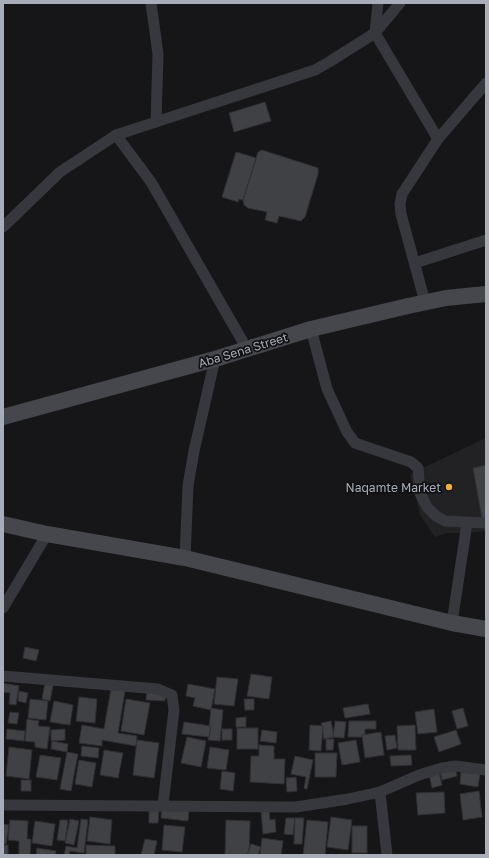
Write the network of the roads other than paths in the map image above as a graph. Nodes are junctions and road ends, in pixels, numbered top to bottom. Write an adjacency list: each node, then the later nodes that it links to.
1 (151, 3): 6 (street)
2 (378, 3): 4 (street)
3 (400, 3): 4 (street)
4 (375, 33): 6 (street); 8 (street)
5 (486, 83): 8 (street)
6 (156, 122): 7 (street)
7 (116, 135): 9 (street); 15 (street)
8 (438, 139): 11 (street)
9 (3, 227)
10 (486, 240): 11 (street)
11 (415, 264): 13 (street)
12 (486, 294): 13 (street, Aba Sena Street)
13 (425, 302): 14 (street, Aba Sena Street)
14 (311, 329): 15 (street, Aba Sena Street); 18 (street)
15 (247, 349): 16 (street, Aba Sena Street)
16 (215, 359): 17 (street, Aba Sena Street); 22 (street)
17 (3, 417)
18 (467, 523): 19 (street); 24 (street)
19 (486, 523)
20 (3, 524): 21 (street)
21 (47, 534): 22 (street); 23 (street)
22 (185, 558): 24 (street)
23 (3, 608)
24 (452, 623): 25 (street)
25 (486, 629)
26 (3, 676): 30 (street)
27 (486, 770): 28 (street)
28 (380, 792): 30 (street); 31 (street)
29 (3, 805): 30 (street)
30 (163, 805)
31 (387, 855)

